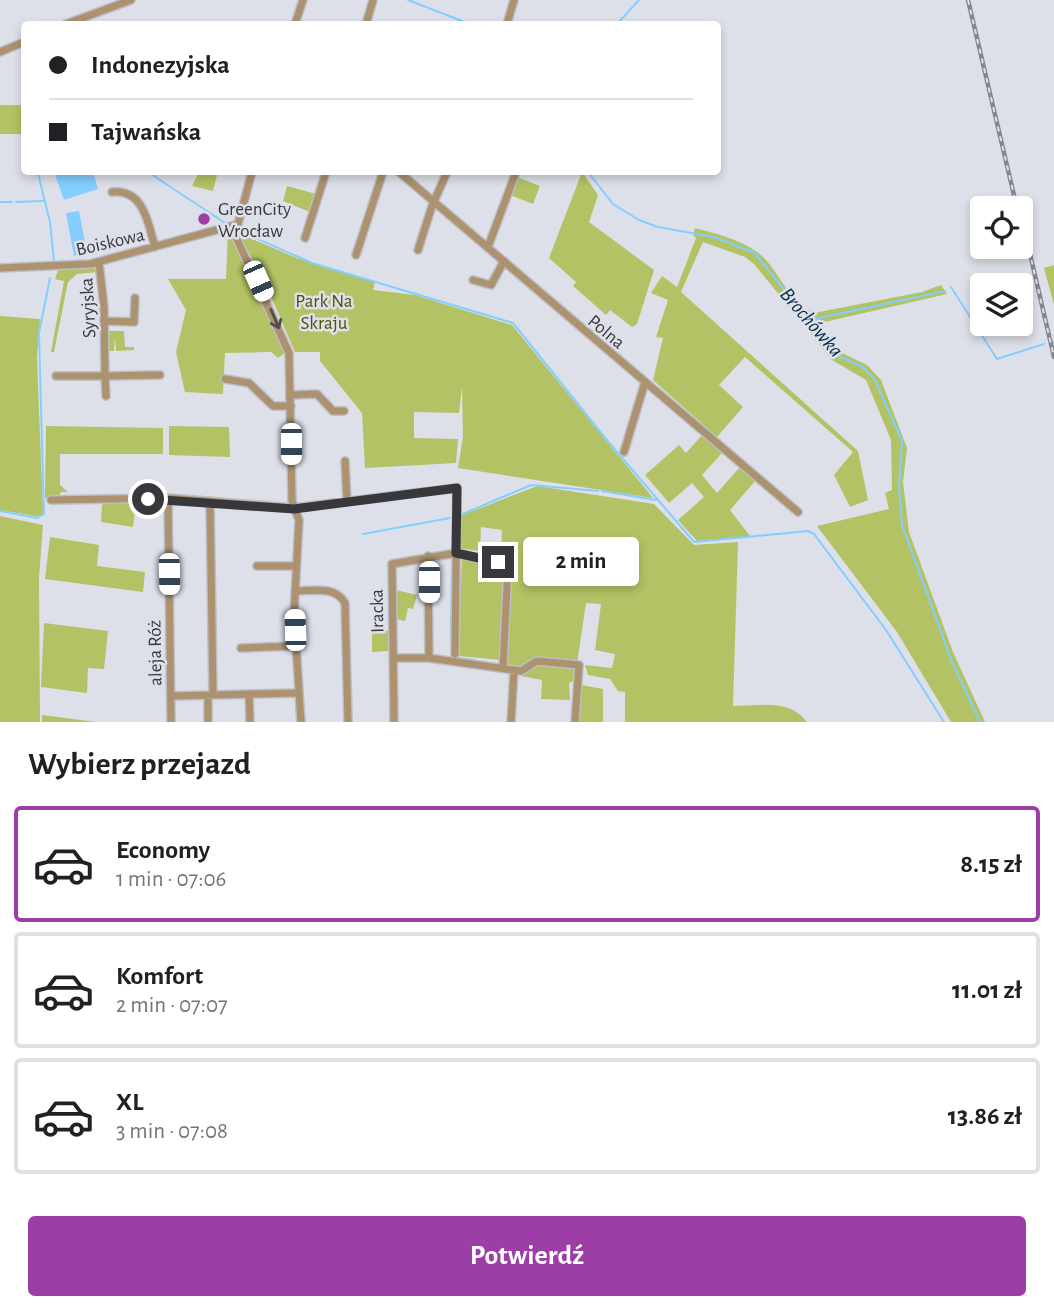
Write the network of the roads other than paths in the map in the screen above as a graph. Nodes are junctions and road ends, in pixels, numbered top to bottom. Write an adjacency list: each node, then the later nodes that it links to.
1 (131, 0): 5 (street)
2 (303, 0): 6 (street)
3 (373, 0): 7 (street)
4 (514, 0): 8 (street)
5 (74, 21)
6 (296, 21)
7 (367, 21)
8 (508, 21)
9 (21, 43): 10 (street)
10 (0, 52)
11 (251, 175): 19 (street)
12 (325, 175): 20 (street)
13 (382, 175): 24 (street)
14 (403, 175): 18 (street, Polna)
15 (446, 175): 18 (street)
16 (515, 175): 22 (street)
17 (112, 192): 21 (street)
18 (435, 202): 22 (street, Polna); 23 (street)
19 (235, 225): 21 (street, Boiskowa); 36 (street, one-way to 36)
20 (305, 238)
21 (158, 246): 26 (street, Boiskowa)
22 (488, 247): 25 (street, Polna)
23 (418, 250)
24 (356, 255)
25 (504, 261): 28 (street); 35 (street, Polna)
26 (99, 262): 27 (street, Boiskowa); 30 (street, Syryjska)
27 (0, 268)
28 (473, 280)
29 (135, 298): 30 (street)
30 (104, 321): 33 (street, Syryjska)
31 (160, 375): 33 (street)
32 (55, 376): 33 (street)
33 (105, 376): 37 (street, Syryjska)
34 (225, 379): 38 (street)
35 (645, 382): 40 (street); 47 (street, Polna)
36 (291, 395): 38 (street); 39 (street)
37 (106, 396)
38 (290, 406): 46 (street)
39 (344, 411)
40 (624, 452)
41 (345, 461): 45 (street)
42 (168, 499): 43 (street); 44 (street); 63 (street, aleja Róż)
43 (51, 500)
44 (209, 501): 46 (street); 62 (street)
45 (347, 502): 46 (street); 48 (street)
46 (294, 509): 51 (street)
47 (798, 512)
48 (456, 553): 49 (street, Iracka); 55 (street); 58 (street, Iracka)
49 (429, 556): 56 (street, Iracka); 57 (street)
50 (257, 566): 51 (street)
51 (295, 566): 52 (street)
52 (295, 591): 53 (street); 68 (street)
53 (295, 646): 54 (street); 60 (street)
54 (241, 648)
55 (455, 654)
56 (393, 658): 57 (street); 69 (street, Iracka)
57 (429, 658): 58 (street)
58 (503, 668): 59 (street)
59 (514, 670): 70 (street); 71 (street)
60 (299, 693): 61 (street); 67 (street)
61 (249, 694): 62 (street); 66 (street)
62 (210, 695): 63 (street); 65 (street)
63 (171, 696): 64 (street, aleja Róż)
64 (171, 722)
65 (208, 722)
66 (250, 722)
67 (301, 722)
68 (348, 722)
69 (394, 722)
70 (511, 722)
71 (575, 722)

